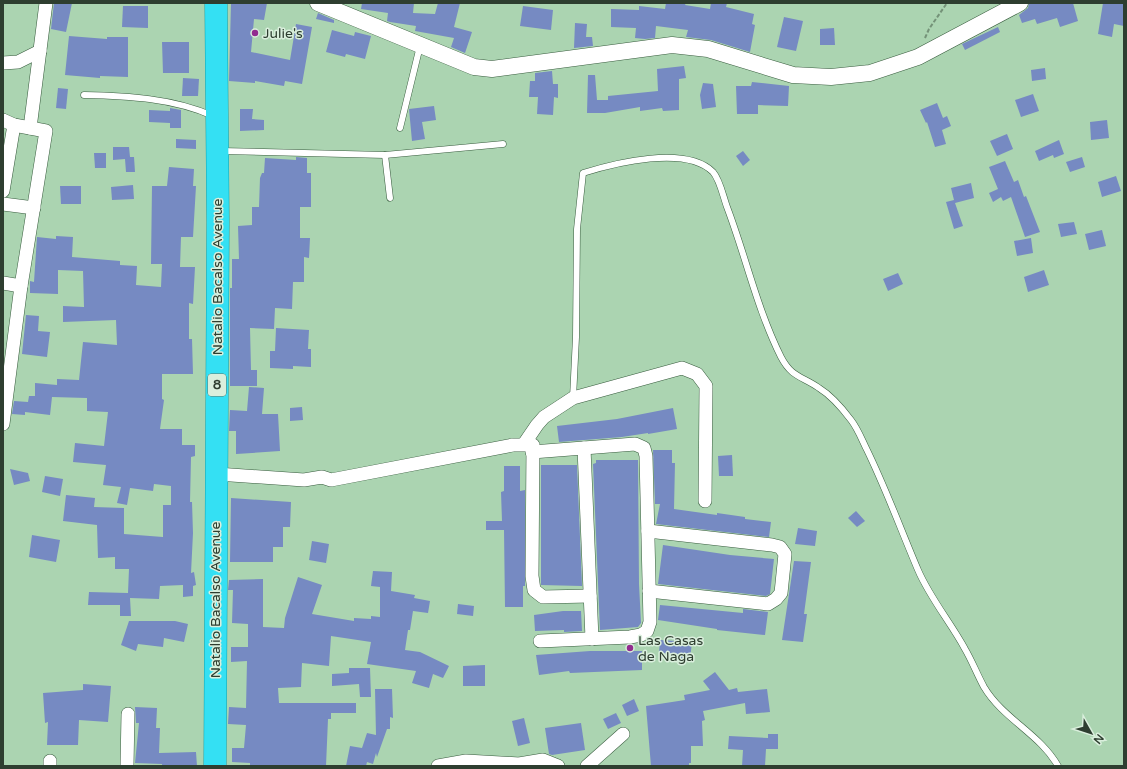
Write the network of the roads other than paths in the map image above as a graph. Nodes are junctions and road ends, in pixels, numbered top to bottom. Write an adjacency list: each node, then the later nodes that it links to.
1 (46, 3): 6 (street)
2 (216, 3): 9 (highway, Natalio Bacalso Avenue / 8)
3 (318, 3): 5 (street)
4 (1020, 3): 5 (street)
5 (420, 46): 12 (lane)
6 (40, 51): 7 (street); 11 (street)
7 (3, 63)
8 (84, 95): 9 (lane)
9 (217, 117): 14 (highway, Natalio Bacalso Avenue / 8)
10 (8, 122): 11 (street); 16 (street)
11 (30, 128): 20 (street)
12 (400, 128)
13 (503, 144): 15 (lane)
14 (217, 151): 15 (lane); 27 (highway, Natalio Bacalso Avenue / 8)
15 (384, 155): 18 (lane)
16 (5, 170): 17 (street)
17 (3, 191)
18 (390, 198)
19 (3, 204): 20 (street)
20 (34, 208): 22 (street)
21 (3, 283): 22 (street)
22 (21, 286): 24 (street)
23 (573, 398): 25 (street); 28 (street); 41 (lane)
24 (3, 424)
25 (530, 447): 26 (street); 27 (street); 31 (street)
26 (584, 448): 29 (street); 31 (street)
27 (217, 474): 37 (highway, Natalio Bacalso Avenue / 8)
28 (705, 501)
29 (648, 531): 30 (street); 30 (street)
30 (649, 591): 32 (street)
31 (590, 596): 32 (street)
32 (592, 639): 33 (street)
33 (540, 641)
34 (128, 714): 36 (street)
35 (623, 734): 40 (street)
36 (127, 766)
37 (215, 766)
38 (438, 766): 39 (street)
39 (558, 766)
40 (587, 766)
41 (1058, 766)

